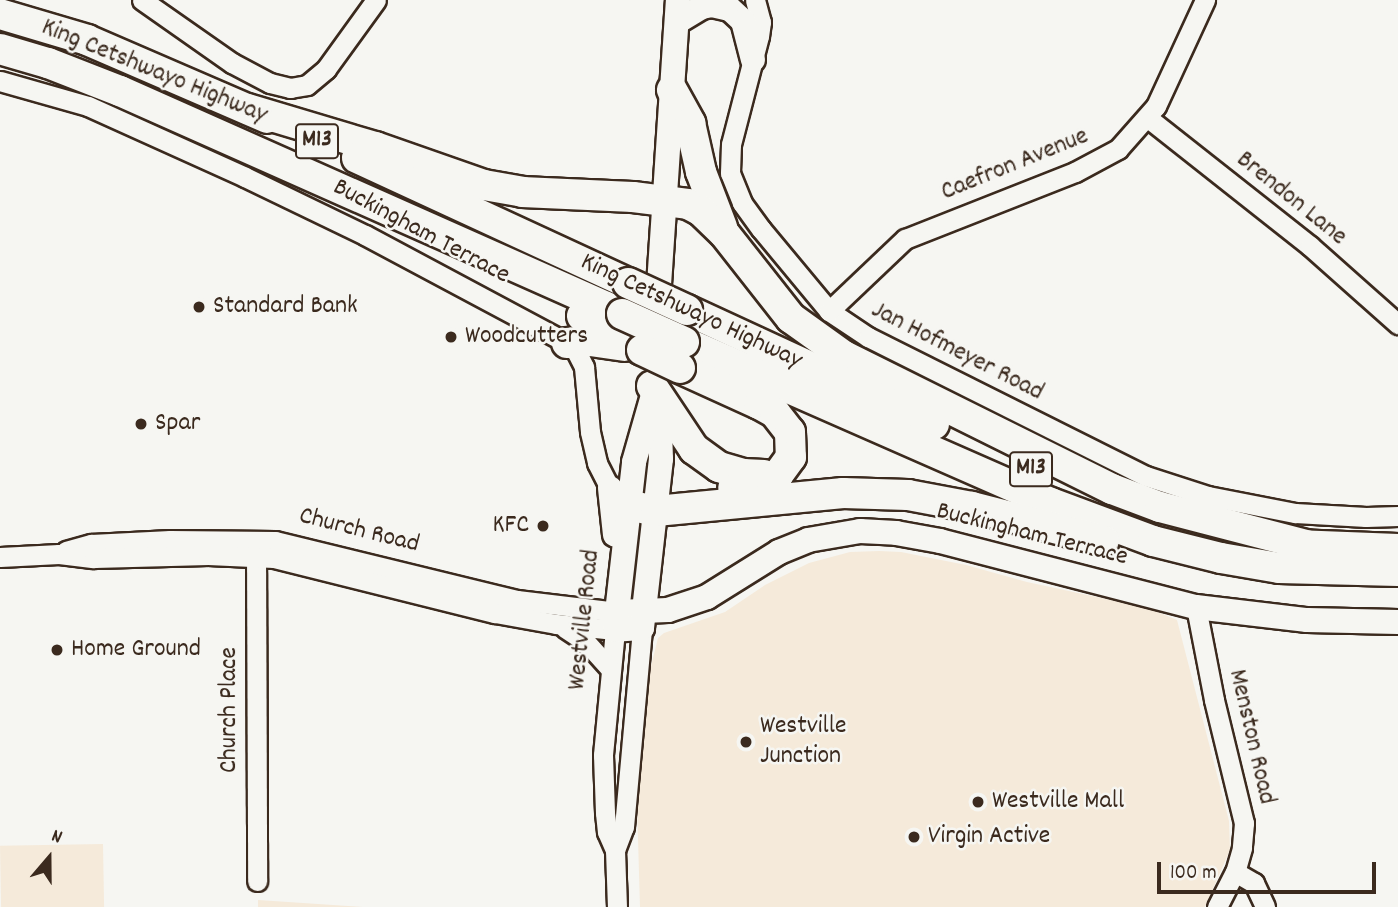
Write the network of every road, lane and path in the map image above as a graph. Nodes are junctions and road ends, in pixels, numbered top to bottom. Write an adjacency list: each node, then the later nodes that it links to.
1 (376, 0): 9 (street)
2 (755, 0): 8 (street, Jan Hofmeyer Road)
3 (1205, 0): 13 (street, Caefron Avenue)
4 (151, 2): 9 (street)
5 (677, 11): 8 (main road); 11 (main road, Westville Road)
6 (0, 14): 12 (highway, King Cetshwayo Highway / M13)
7 (0, 49): 14 (highway, King Cetshwayo Highway / M13)
8 (753, 61): 17 (street, Jan Hofmeyer Road)
9 (232, 63): 12 (street)
10 (0, 81): 14 (street, Buckingham Terrace)
11 (672, 90): 15 (main road, Westville Road); 16 (highway)
12 (245, 96): 15 (highway); 26 (highway, King Cetshwayo Highway / M13, bridge)
13 (1149, 118): 17 (street, Caefron Avenue); 18 (street, Brendon Lane)
14 (253, 165): 19 (street, Buckingham Terrace); 20 (highway); 21 (highway, King Cetshwayo Highway / M13, bridge)
15 (667, 200): 16 (highway); 22 (main road, Westville Road)
16 (724, 233): 26 (highway)
17 (829, 311): 25 (street, Jan Hofmeyer Road)
18 (1398, 324)
19 (567, 343): 20 (highway); 24 (street)
20 (642, 350): 21 (highway, bridge)
21 (682, 355): 23 (highway); 30 (highway, King Cetshwayo Highway / M13)
22 (652, 392): 23 (highway); 24 (main road, Westville Road)
23 (778, 475): 24 (highway)
24 (636, 499): 30 (highway); 33 (main road, Westville Road); 34 (main road, Westville Road)
25 (1398, 516)
26 (1314, 547): 28 (highway, King Cetshwayo Highway / M13)
27 (256, 548): 29 (street, Church Road); 34 (street, Church Road); 36 (street, Church Road); 42 (street, Church Place)
28 (1398, 549)
29 (0, 557)
30 (1221, 558): 31 (highway, King Cetshwayo Highway / M13)
31 (1398, 571)
32 (1196, 607): 33 (main road, Buckingham Terrace); 35 (main road, Buckingham Terrace); 41 (street, Menston Road)
33 (643, 620): 34 (main road, Church Road); 38 (street, Westville Road)
34 (616, 621): 36 (street, Church Road); 37 (street, Westville Road)
35 (1398, 622)
36 (556, 624): 37 (street)
37 (610, 669): 39 (street, Westville Road)
38 (635, 707): 39 (street); 40 (street, Westville Road)
39 (603, 755): 40 (street, Westville Road)
40 (615, 850): 43 (street, Westville Road)
41 (1235, 872): 44 (street, Menston Road); 45 (street)
42 (257, 881)
43 (617, 907)
44 (1217, 907)
45 (1265, 907)

